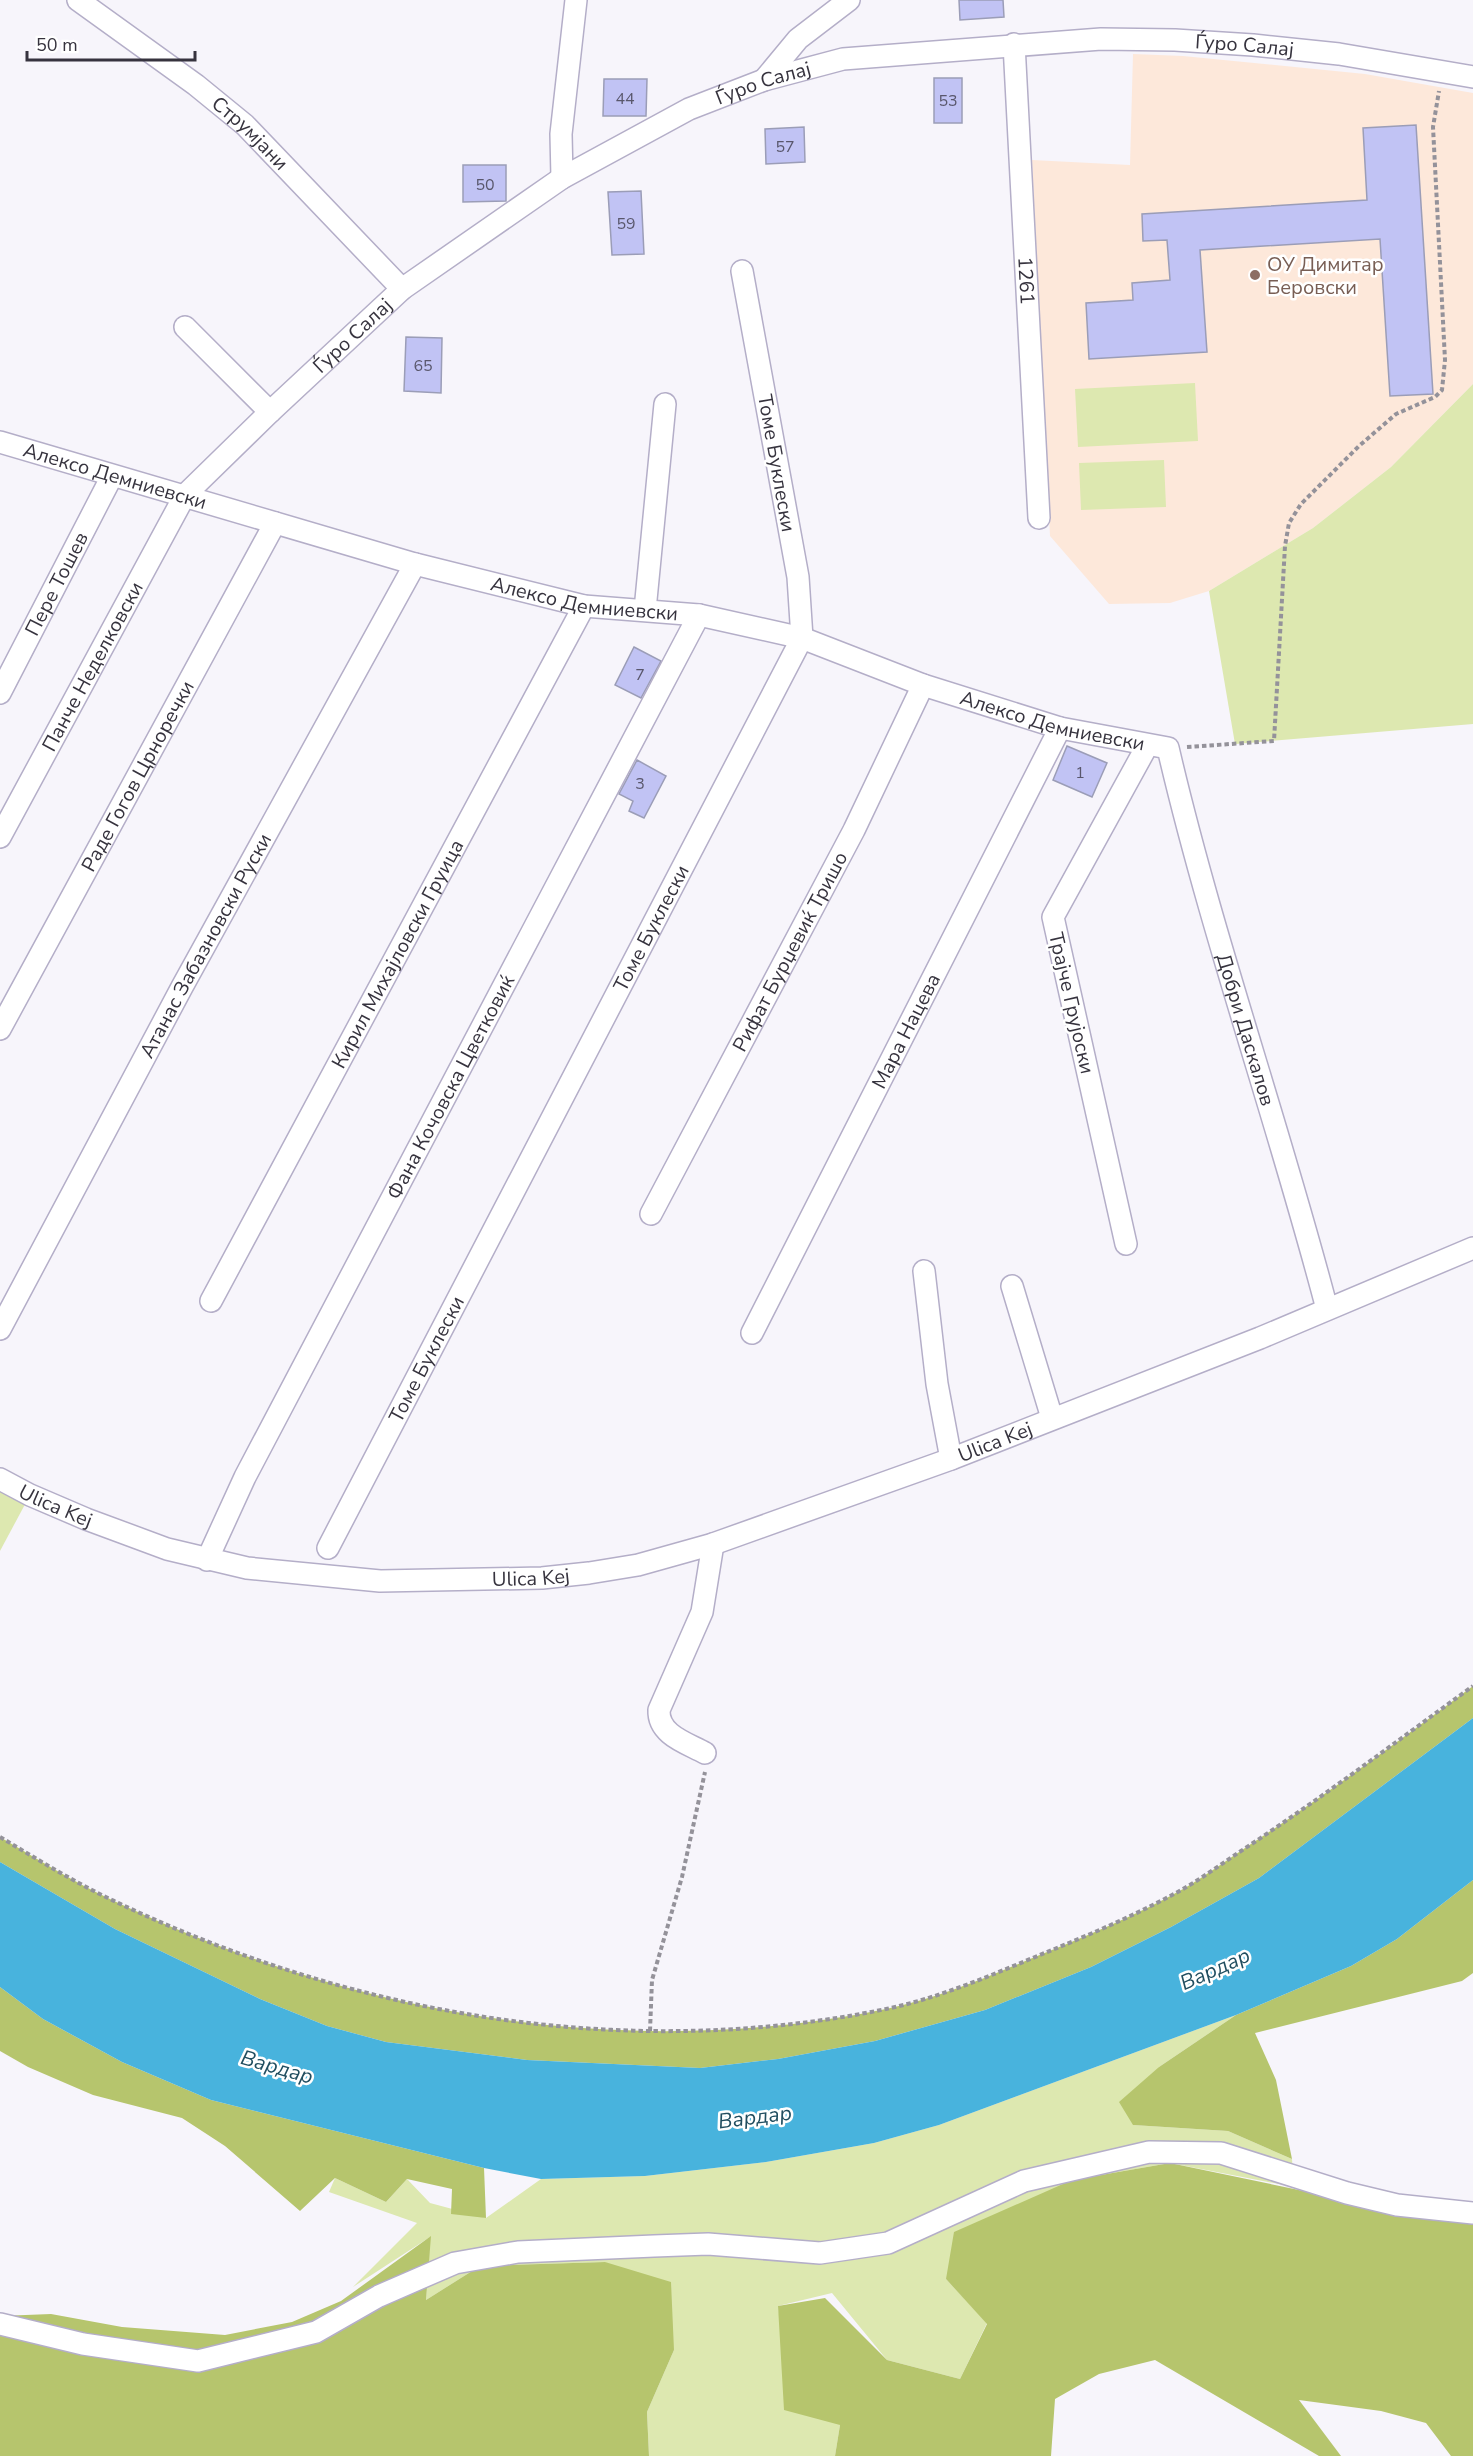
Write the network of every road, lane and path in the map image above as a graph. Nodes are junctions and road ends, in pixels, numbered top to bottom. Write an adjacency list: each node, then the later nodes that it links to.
1 (78, 0): 10 (street, Струмјани)
2 (576, 0): 8 (street)
3 (849, 0): 7 (street)
4 (1014, 44): 5 (street, Ѓуро Салај); 7 (street, Ѓуро Салај); 17 (street, 1261)
5 (1443, 72): 6 (street, Ѓуро Салај); 28 (path)
6 (1473, 77)
7 (764, 80): 8 (street, Ѓуро Салај)
8 (562, 178): 10 (street, Ѓуро Салај)
9 (742, 272): 23 (street, Томе Буклески)
10 (402, 289): 13 (street, Ѓуро Салај)
11 (185, 327): 13 (street)
12 (664, 404): 21 (street)
13 (270, 412): 16 (street, Ѓуро Салај)
14 (0, 442): 15 (street, Алексо Демниевски)
15 (112, 476): 16 (street, Алексо Демниевски); 25 (street, Пере Тошев)
16 (185, 495): 18 (street, Алексо Демниевски); 29 (street, Панче Неделковски)
17 (1039, 518)
18 (275, 523): 19 (street, Алексо Демниевски); 30 (street, Раде Гогов Црноречки)
19 (415, 564): 20 (street, Алексо Демниевски); 38 (street, Атанас Забазновски Руски)
20 (584, 606): 21 (street, Алексо Демниевски); 36 (street, Кирил Михајловски Груица)
21 (645, 610): 22 (street, Алексо Демниевски)
22 (699, 615): 23 (street, Алексо Демниевски); 45 (street, Фана Кочовска Цветковиќ)
23 (802, 638): 24 (street, Алексо Демниевски); 44 (street, Томе Буклески)
24 (924, 685): 26 (street, Алексо Демниевски); 31 (street, Рифат Бурџевиќ Тришо)
25 (0, 693)
26 (1060, 728): 27 (street, Алексо Демниевски); 39 (street, Мара Нацева)
27 (1147, 746): 28 (street, Алексо Демниевски); 32 (street, Трајче Грујоски)
28 (1168, 748): 37 (street, Добри Даскалов)
29 (0, 837)
30 (0, 1029)
31 (651, 1214)
32 (1126, 1244)
33 (1473, 1248): 37 (street, Ulica Kej)
34 (924, 1271): 41 (street)
35 (1012, 1286): 40 (street)
36 (211, 1301)
37 (1327, 1309): 40 (street, Ulica Kej)
38 (0, 1329)
39 (752, 1333)
40 (1052, 1418): 41 (street, Ulica Kej)
41 (951, 1459): 43 (street, Ulica Kej)
42 (0, 1479): 45 (street, Ulica Kej)
43 (713, 1544): 45 (street, Ulica Kej); 47 (street)
44 (328, 1548)
45 (207, 1560)
46 (1473, 1686): 49 (path)
47 (706, 1761): 49 (path)
48 (0, 1837): 49 (path)
49 (650, 2031)
50 (1473, 2213): 51 (street)
51 (0, 2324)

